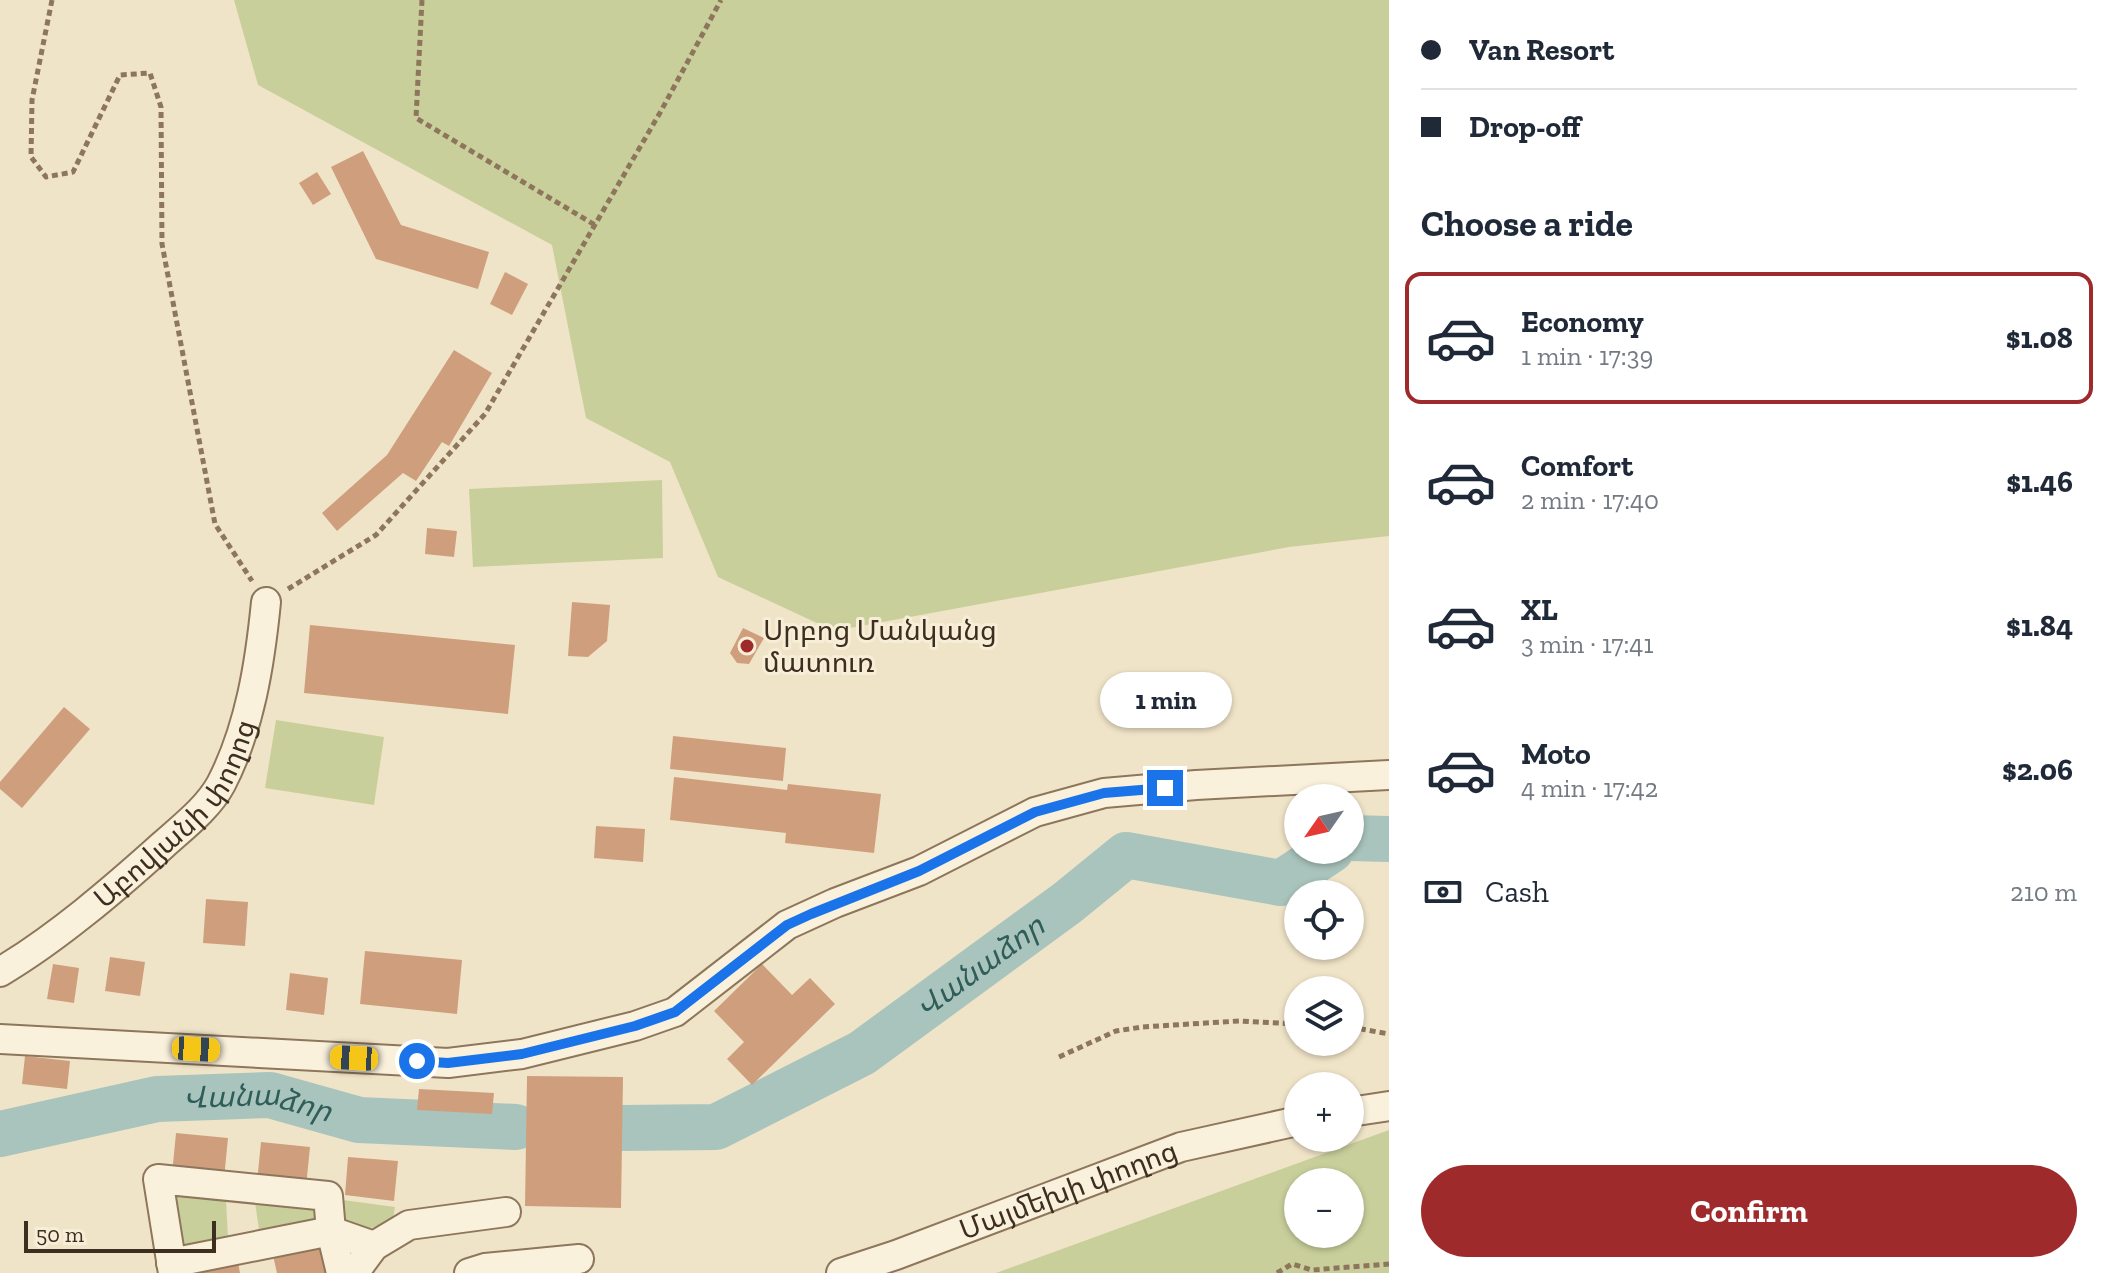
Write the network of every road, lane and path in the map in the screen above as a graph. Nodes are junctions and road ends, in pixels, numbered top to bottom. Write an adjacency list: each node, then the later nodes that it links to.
1 (52, 0): 5 (path)
2 (422, 0): 4 (path)
3 (721, 0): 4 (path)
4 (595, 225): 5 (path)
5 (266, 602): 7 (street, Աբովյանի փողոց)
6 (1389, 775): 11 (street)
7 (0, 972)
8 (1284, 1023): 12 (path)
9 (1364, 1030): 10 (path)
10 (1389, 1034)
11 (0, 1039)
12 (1059, 1057)
13 (1389, 1106): 14 (street)
14 (1364, 1110)
15 (1284, 1124): 25 (street, Մայմեխի փողոց)
16 (506, 1212): 18 (street)
17 (331, 1231): 18 (street); 21 (street); 21 (street); 22 (street)
18 (374, 1246): 23 (street)
19 (579, 1259): 24 (street)
20 (1389, 1264): 26 (path)
21 (172, 1268)
22 (341, 1273)
23 (354, 1273)
24 (469, 1273)
25 (841, 1273)
26 (1277, 1273)

